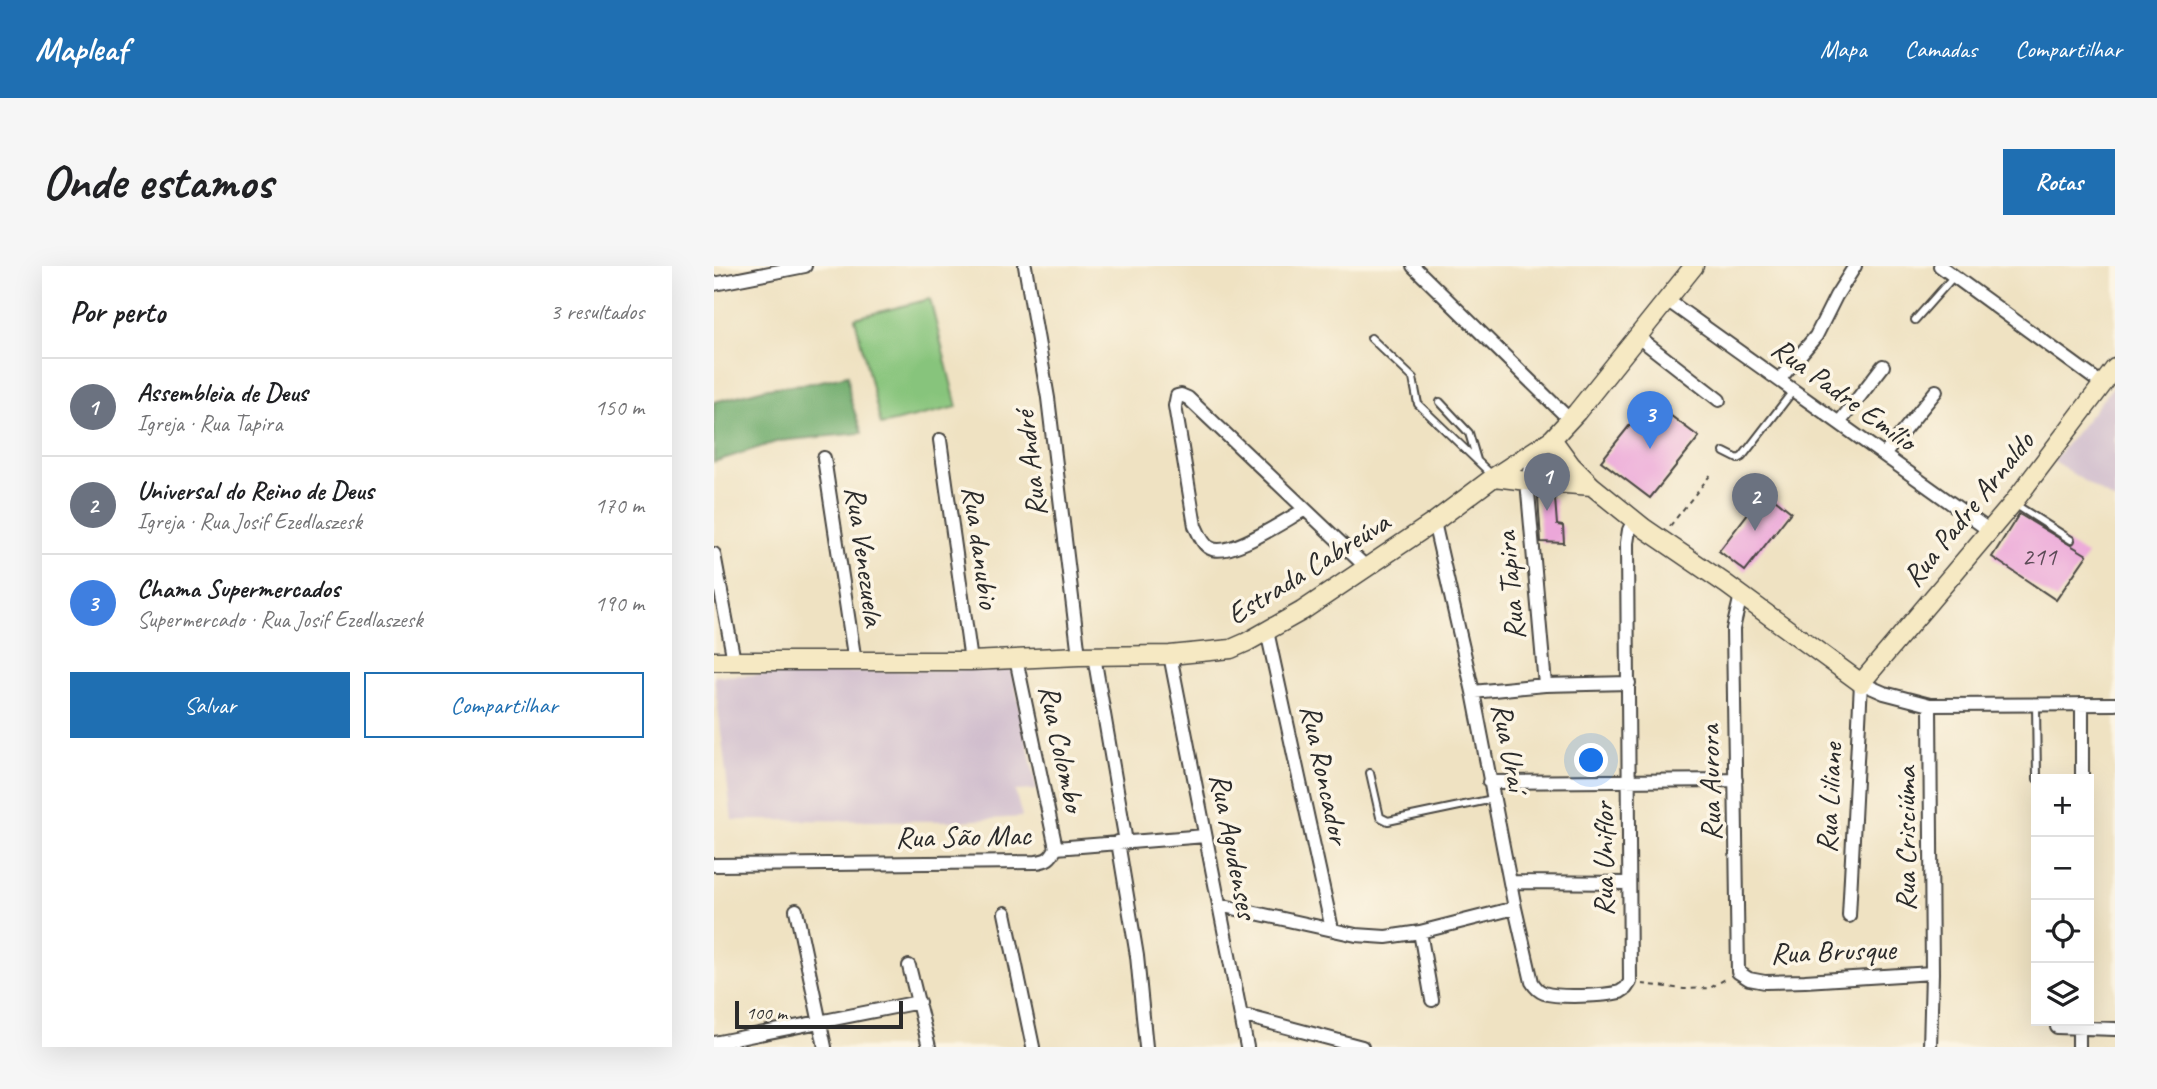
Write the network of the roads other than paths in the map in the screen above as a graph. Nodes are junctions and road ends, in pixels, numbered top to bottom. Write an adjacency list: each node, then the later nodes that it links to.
1 (805, 266): 8 (street)
2 (1026, 266): 43 (street, Rua André)
3 (1413, 266): 21 (street)
4 (1694, 266): 9 (main road, Estrada Cabreúva)
5 (1855, 266): 15 (street)
6 (1940, 266): 7 (street)
7 (1954, 276): 10 (lane); 16 (street)
8 (714, 284)
9 (1667, 300): 11 (main road, Estrada Cabreúva); 15 (street, Rua Padre Emílio)
10 (1915, 320)
11 (1638, 337): 19 (street); 21 (main road, Estrada Cabreúva)
12 (1371, 338): 29 (lane)
13 (1883, 366): 22 (street)
14 (2115, 368): 16 (main road, Rua Padre Arnaldo)
15 (1779, 380): 17 (street, Rua Padre Emílio)
16 (2102, 384): 33 (main road, Rua Padre Arnaldo)
17 (1793, 391): 22 (street, Rua Padre Emílio); 26 (lane)
18 (1936, 391): 27 (street)
19 (1719, 400)
20 (1440, 402): 29 (lane)
21 (1570, 419): 23 (main road, Estrada Cabreúva)
22 (1839, 423): 27 (street, Rua Padre Emílio)
23 (1552, 439): 25 (main road, Estrada Cabreúva); 32 (main road)
24 (940, 440): 48 (street, Rua danubio)
25 (1537, 449): 30 (main road, Estrada Cabreúva); 31 (street)
26 (1724, 452)
27 (1884, 455): 37 (street, Rua Padre Emílio)
28 (824, 458): 49 (street, Rua Venezuela)
29 (1477, 460): 30 (lane)
30 (1494, 477): 31 (main road); 36 (main road, Estrada Cabreúva)
31 (1527, 481): 32 (main road); 52 (street, Rua Tapira)
32 (1592, 486): 35 (main road)
33 (2013, 503): 37 (main road, Rua Padre Arnaldo); 38 (lane)
34 (1304, 510): 34 (street); 40 (street)
35 (1634, 520): 41 (main road); 50 (street, Rua Uniflor)
36 (1434, 522): 40 (main road, Estrada Cabreúva); 53 (street, Rua Uraí)
37 (1990, 531): 51 (main road, Rua Padre Arnaldo)
38 (2071, 540)
39 (714, 554): 47 (street)
40 (1366, 567): 42 (main road, Estrada Cabreúva)
41 (1741, 595): 51 (main road); 61 (street, Rua Aurora)
42 (1267, 631): 44 (main road, Estrada Cabreúva); 76 (street, Rua Roncador)
43 (1087, 656): 44 (main road, Estrada Cabreúva); 45 (main road, Estrada Cabreúva); 66 (street, Rua André)
44 (1170, 656): 65 (street, Rua Agudenses)
45 (1016, 659): 48 (main road, Estrada Cabreúva); 67 (street, Rua Colombo)
46 (714, 661): 47 (main road, Estrada Cabreúva)
47 (734, 661): 49 (main road, Estrada Cabreúva)
48 (971, 661): 49 (main road, Estrada Cabreúva)
49 (855, 662)
50 (1629, 683): 52 (street); 63 (street, Rua Uniflor)
51 (1861, 683): 57 (street); 75 (street, Rua Liliane)
52 (1545, 685): 53 (street)
53 (1473, 692): 62 (street, Rua Uraí)
54 (2036, 704): 55 (street); 57 (street); 59 (lane)
55 (2082, 704): 56 (street); 60 (street)
56 (2115, 704)
57 (1930, 705): 80 (street, Rua Crisciúma)
58 (1370, 773): 64 (lane)
59 (2037, 774)
60 (2082, 774)
61 (1736, 780): 63 (street); 79 (street, Rua Aurora)
62 (1489, 782): 63 (street); 64 (street, Rua Uraí)
63 (1630, 782): 70 (street, Rua Uniflor)
64 (1493, 799): 69 (street, Rua Uraí)
65 (1205, 836): 66 (street, Rua São Mac); 71 (street, Rua Agudenses)
66 (1122, 842): 67 (street, Rua São Mac); 95 (street, Rua André)
67 (1056, 848): 68 (street, Rua São Mac)
68 (714, 865)
69 (1510, 882): 70 (street); 72 (street, Rua Uraí)
70 (1629, 883): 81 (street, Rua Uniflor)
71 (1219, 905): 76 (street); 84 (street, Rua Agudenses)
72 (1515, 908): 77 (street); 81 (street, Rua Uraí)
73 (796, 910): 85 (street)
74 (1004, 913): 94 (street)
75 (1849, 916)
76 (1332, 929): 77 (street)
77 (1420, 932): 82 (street)
78 (909, 966): 83 (street)
79 (1738, 972): 80 (street, Rua Brusque)
80 (1931, 973): 98 (street, Rua Crisciúma)
81 (1532, 982)
82 (1432, 1000)
83 (919, 1002): 85 (street); 93 (street)
84 (1241, 1015): 96 (street, Rua Agudenses); 97 (street)
85 (820, 1021): 91 (street); 92 (street)
86 (2064, 1026): 89 (street)
87 (2079, 1026): 99 (street)
88 (2093, 1026): 90 (street)
89 (2057, 1027)
90 (2115, 1029)
91 (714, 1043)
92 (825, 1047)
93 (929, 1047)
94 (1033, 1047)
95 (1146, 1047)
96 (1247, 1047)
97 (1362, 1047)
98 (1930, 1047)
99 (2079, 1047)

